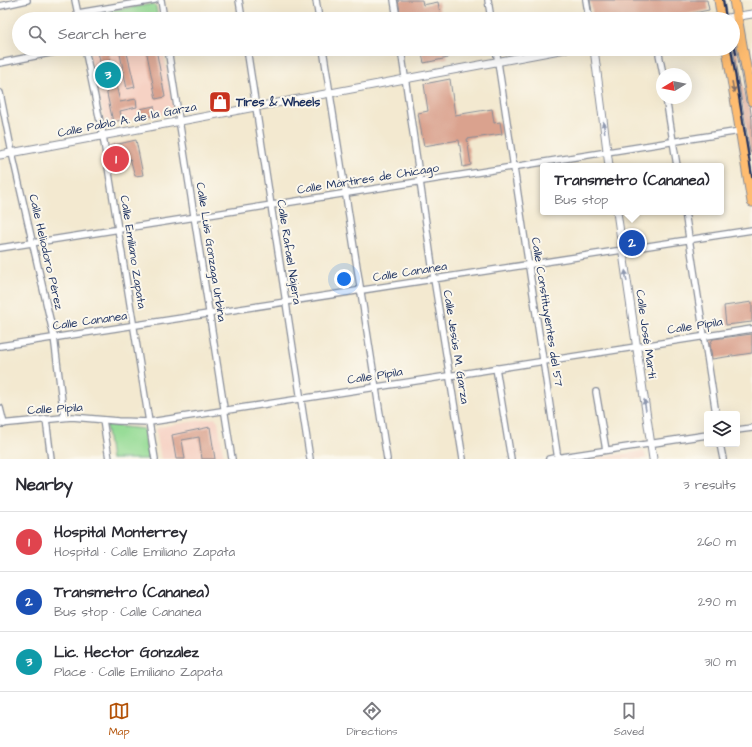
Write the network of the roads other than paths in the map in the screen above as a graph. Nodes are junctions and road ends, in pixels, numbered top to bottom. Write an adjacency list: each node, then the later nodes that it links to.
1 (27, 0): 12 (street)
2 (75, 0): 13 (street)
3 (155, 0): 14 (street)
4 (161, 0): 15 (street)
5 (240, 0): 16 (street)
6 (316, 0): 17 (street)
7 (394, 0): 18 (street)
8 (488, 0): 19 (street)
9 (586, 0): 20 (street)
10 (719, 0): 21 (main road)
11 (734, 0): 22 (main road)
12 (0, 6)
13 (77, 12)
14 (97, 12)
15 (163, 12)
16 (241, 12)
17 (318, 12)
18 (396, 12)
19 (490, 12)
20 (588, 12)
21 (721, 12)
22 (736, 12)
23 (752, 14): 24 (street)
24 (740, 16)
25 (740, 34): 43 (main road)
26 (35, 56): 38 (street)
27 (86, 56): 48 (street, Calle Emiliano Zapata)
28 (169, 56): 46 (street, Calle Luis Gonzaga Urbina)
29 (248, 56): 45 (street, Calle Rafael Nájera)
30 (324, 56): 41 (street)
31 (402, 56): 40 (street, Calle Jesús M. Garza)
32 (497, 56): 37 (street, Calle Constituyentes del 57)
33 (529, 56): 37 (street, Calle Pablo A. de la Garza)
34 (595, 56): 50 (street, one-way to 34)
35 (659, 56): 39 (street)
36 (728, 56): 47 (main road, one-way to 47)
37 (498, 62): 40 (street, Calle Pablo A. de la Garza); 55 (street, Calle Constituyentes del 57)
38 (0, 63)
39 (661, 68)
40 (406, 78): 41 (street, Calle Pablo A. de la Garza); 56 (street, Calle Jesús M. Garza)
41 (329, 92): 45 (street, Calle Pablo A. de la Garza); 57 (street)
42 (0, 93): 51 (street, Calle Heliodoro Pérez)
43 (752, 101)
44 (667, 104): 49 (street)
45 (255, 107): 46 (street, Calle Pablo A. de la Garza); 59 (street, Calle Rafael Nájera)
46 (179, 122): 48 (street, Calle Pablo A. de la Garza); 62 (street, Calle Luis Gonzaga Urbina)
47 (740, 130): 49 (street, Calle Mártires de Chicago); 58 (main road)
48 (103, 136): 51 (street, Calle Pablo A. de la Garza); 63 (street, Calle Emiliano Zapata)
49 (674, 142): 50 (street, Calle Mártires de Chicago); 54 (street)
50 (607, 152): 53 (street); 55 (street, Calle Mártires de Chicago)
51 (12, 153): 52 (street, Calle Pablo A. de la Garza); 66 (street, Calle Heliodoro Pérez)
52 (0, 155)
53 (609, 163)
54 (677, 163)
55 (514, 166): 56 (street, Calle Mártires de Chicago); 69 (street, Calle Constituyentes del 57)
56 (420, 182): 57 (street, Calle Mártires de Chicago); 70 (street, Calle Jesús M. Garza)
57 (345, 194): 59 (street, Calle Mártires de Chicago); 71 (street)
58 (752, 202)
59 (271, 206): 62 (street, Calle Mártires de Chicago); 72 (street, Calle Rafael Nájera)
60 (616, 215): 68 (street, Calle José Martí)
61 (685, 215): 65 (street)
62 (194, 217): 63 (street, Calle Mártires de Chicago); 73 (street, Calle Luis Gonzaga Urbina)
63 (118, 229): 66 (street, Calle Mártires de Chicago); 74 (street, Calle Emiliano Zapata)
64 (752, 230): 65 (street, Calle Cananea)
65 (689, 240): 68 (street, Calle Cananea); 76 (street)
66 (33, 243): 67 (street, Calle Mártires de Chicago); 77 (street, Calle Heliodoro Pérez)
67 (0, 248)
68 (622, 250): 69 (street, Calle Cananea); 79 (street, Calle José Martí, one-way to 68)
69 (528, 264): 70 (street, Calle Cananea); 80 (street, Calle Constituyentes del 57)
70 (434, 279): 71 (street, Calle Cananea); 82 (street, Calle Jesús M. Garza)
71 (361, 291): 72 (street, Calle Cananea); 83 (street)
72 (286, 302): 73 (street, Calle Cananea); 85 (street, Calle Rafael Nájera)
73 (209, 314): 74 (street, Calle Cananea); 87 (street, Calle Luis Gonzaga Urbina)
74 (134, 326): 77 (street, Calle Cananea); 92 (street, Calle Emiliano Zapata)
75 (752, 329): 76 (street, Calle Pípila)
76 (705, 336): 79 (street, Calle Pípila); 88 (street)
77 (54, 338): 78 (street, Calle Cananea); 89 (street, Calle Heliodoro Pérez)
78 (0, 346)
79 (636, 346): 80 (street, Calle Pípila); 97 (street, Calle José Martí, one-way to 79)
80 (543, 360): 81 (street, Calle Pípila); 100 (street, Calle Constituyentes del 57)
81 (496, 368): 82 (street, Calle Pípila); 108 (street)
82 (449, 375): 83 (street, Calle Pípila); 107 (street, Calle Jesús M. Garza)
83 (376, 387): 85 (street, Calle Pípila); 106 (street)
84 (596, 392): 99 (street)
85 (301, 398): 87 (street, Calle Pípila); 105 (street, Calle Rafael Nájera)
86 (0, 408): 93 (street)
87 (225, 410): 92 (street, Calle Pípila); 104 (street, Calle Luis Gonzaga Urbina)
88 (716, 411)
89 (64, 417): 90 (street, Calle Pípila); 91 (street, Calle Pípila)
90 (46, 420): 93 (street, Calle Pípila); 101 (street)
91 (103, 420): 92 (street, Calle Pípila); 102 (street)
92 (150, 422): 103 (street, Calle Emiliano Zapata)
93 (2, 424)
94 (752, 428): 95 (street)
95 (740, 430)
96 (704, 435): 97 (street)
97 (651, 444): 99 (street); 110 (street, Calle José Martí)
98 (721, 447): 111 (street)
99 (606, 450): 100 (street)
100 (558, 458): 109 (street)
101 (51, 459)
102 (108, 459)
103 (155, 459)
104 (232, 459)
105 (310, 459)
106 (387, 459)
107 (463, 459)
108 (511, 459)
109 (549, 459)
110 (654, 459)
111 (723, 459)

